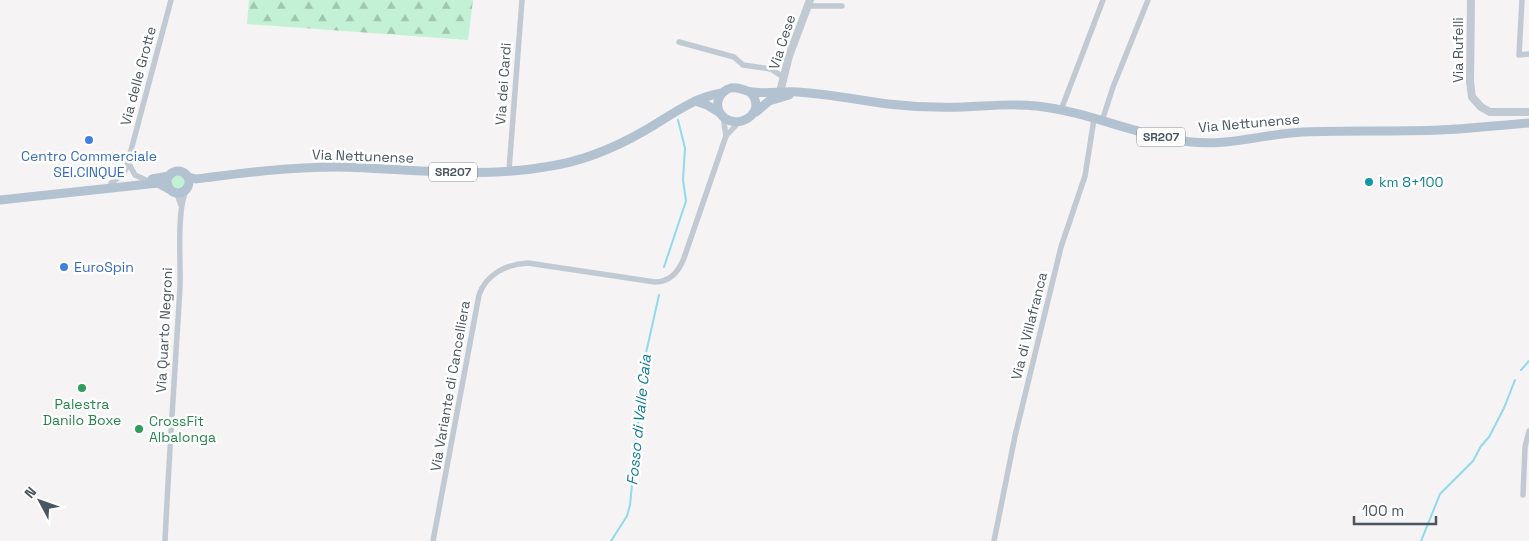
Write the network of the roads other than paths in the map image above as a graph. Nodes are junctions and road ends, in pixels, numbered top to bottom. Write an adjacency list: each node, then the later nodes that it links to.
1 (171, 0): 25 (street, Via delle Grotte)
2 (522, 0): 26 (street, Via dei Cardi)
3 (1103, 0): 17 (street)
4 (1148, 0): 21 (street, Via di Villafranca)
5 (1471, 0): 19 (street, Via Rufelli)
6 (1522, 0): 10 (street)
7 (808, 3): 8 (street); 11 (street, Via Cese)
8 (842, 6)
9 (679, 42): 11 (street)
10 (1529, 54)
11 (783, 76): 13 (street, Via Cese)
12 (750, 92): 13 (main road, Via Nettunense / SR207); 15 (main road, Via Nettunense / SR207); 18 (main road)
13 (780, 92): 14 (main road, Via Nettunense / SR207)
14 (796, 92): 17 (main road, Via Nettunense / SR207); 18 (main road, Via Nettunense / SR207)
15 (722, 93): 16 (main road, Via Nettunense / SR207); 20 (main road)
16 (695, 101): 20 (main road); 26 (main road, Via Nettunense / SR207)
17 (1061, 110): 21 (main road, Via Nettunense / SR207)
18 (756, 112): 22 (main road, Via Nettunense / SR207)
19 (1529, 112)
20 (722, 114): 22 (main road); 24 (street, Via Variante di Cancelliera)
21 (1098, 120): 23 (main road, Via Nettunense / SR207); 40 (street, Via di Villafranca)
22 (740, 121): 24 (street, Via Variante di Cancelliera)
23 (1529, 123)
24 (726, 136): 39 (street, Via Variante di Cancelliera)
25 (129, 159): 28 (street); 30 (street, Via delle Grotte)
26 (509, 170): 29 (main road, Via Nettunense / SR207)
27 (169, 176): 28 (main road, SR207); 29 (main road, SR207); 31 (main road)
28 (146, 180): 30 (main road, SR207)
29 (190, 182): 31 (main road, SR207); 34 (street, Via Quarto Negroni)
30 (111, 183): 32 (main road, SR207)
31 (173, 191): 33 (main road); 34 (street, Via Quarto Negroni)
32 (0, 196)
33 (0, 200)
34 (182, 210): 38 (street, Via Quarto Negroni)
35 (1529, 431): 36 (street)
36 (1528, 440): 37 (street)
37 (1523, 495)
38 (165, 541)
39 (433, 541)
40 (994, 541)

